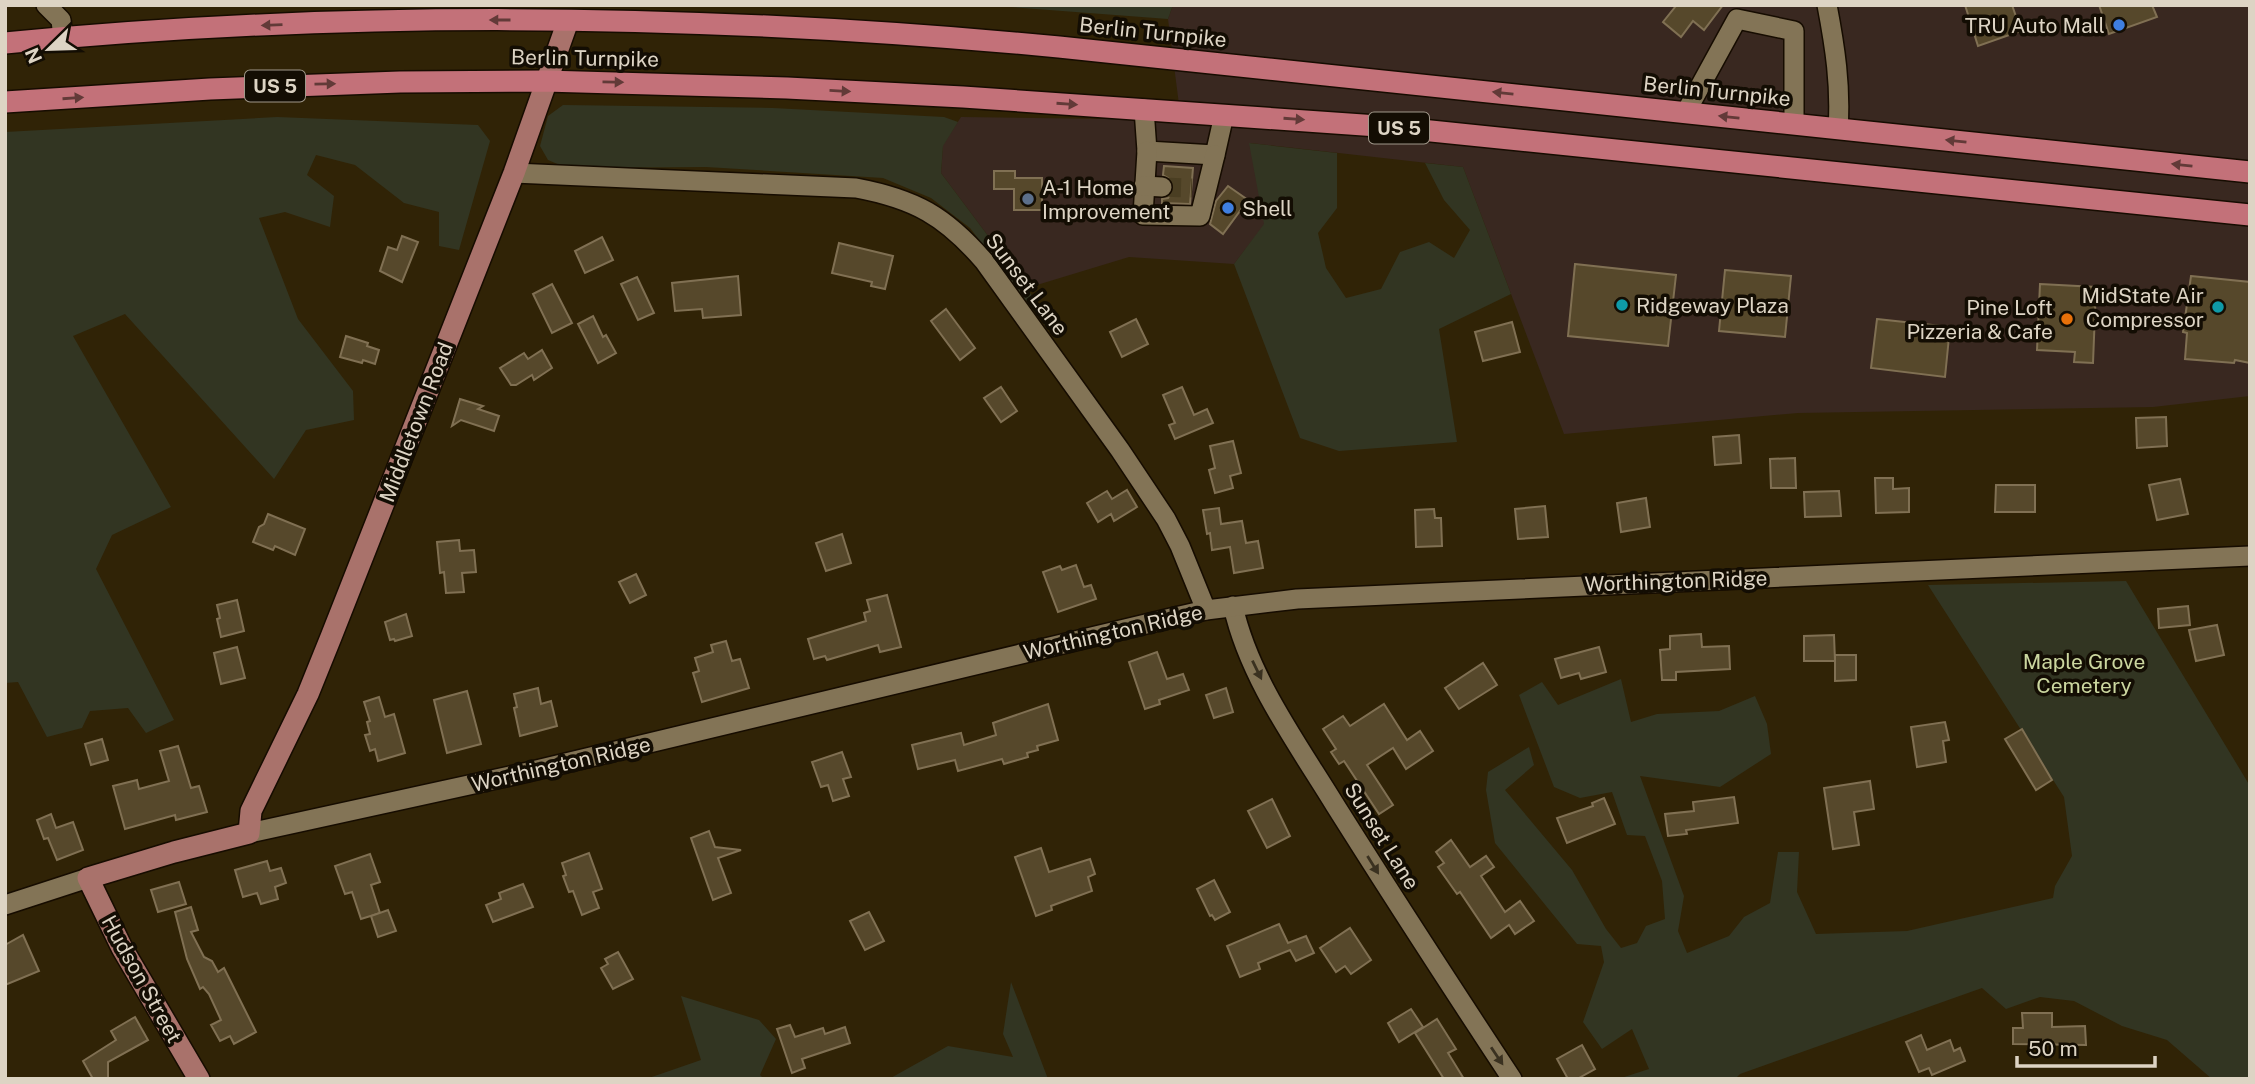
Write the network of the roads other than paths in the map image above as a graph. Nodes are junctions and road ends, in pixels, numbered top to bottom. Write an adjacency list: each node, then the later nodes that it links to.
1 (46, 5): 4 (street)
2 (1827, 5): 12 (street)
3 (571, 13): 4 (highway, Berlin Turnpike / US 5, one-way to 4); 6 (main road, Middletown Road); 9 (highway, Berlin Turnpike / US 5, one-way to 3)
4 (63, 38): 5 (highway, Berlin Turnpike / US 5)
5 (5, 43)
6 (545, 81): 7 (highway, Berlin Turnpike / US 5, one-way to 6); 8 (highway, Berlin Turnpike / US 5, one-way to 8); 16 (main road, Middletown Road)
7 (5, 102)
8 (1144, 109): 10 (highway, Berlin Turnpike / US 5); 13 (street)
9 (1686, 113): 11 (highway, Berlin Turnpike / US 5, one-way to 9); 11 (street)
10 (1224, 115): 14 (street); 17 (highway, Berlin Turnpike / US 5, one-way to 17)
11 (1794, 124): 12 (highway, Berlin Turnpike / US 5)
12 (1838, 129): 15 (highway, Berlin Turnpike / US 5, one-way to 12)
13 (1147, 151): 14 (street); 14 (street)
14 (1214, 155)
15 (2250, 172)
16 (513, 173): 20 (street, Sunset Lane); 21 (main road, Middletown Road)
17 (2250, 215)
18 (2250, 556): 19 (street, Worthington Ridge)
19 (1233, 606): 20 (street, Worthington Ridge); 25 (street, Sunset Lane, one-way to 25)
20 (1206, 610): 21 (street, Worthington Ridge)
21 (249, 833): 22 (main road, Worthington Ridge)
22 (88, 878): 23 (street, Worthington Ridge); 24 (main road, Hudson Street)
23 (5, 905)
24 (199, 1079)
25 (1512, 1079)

